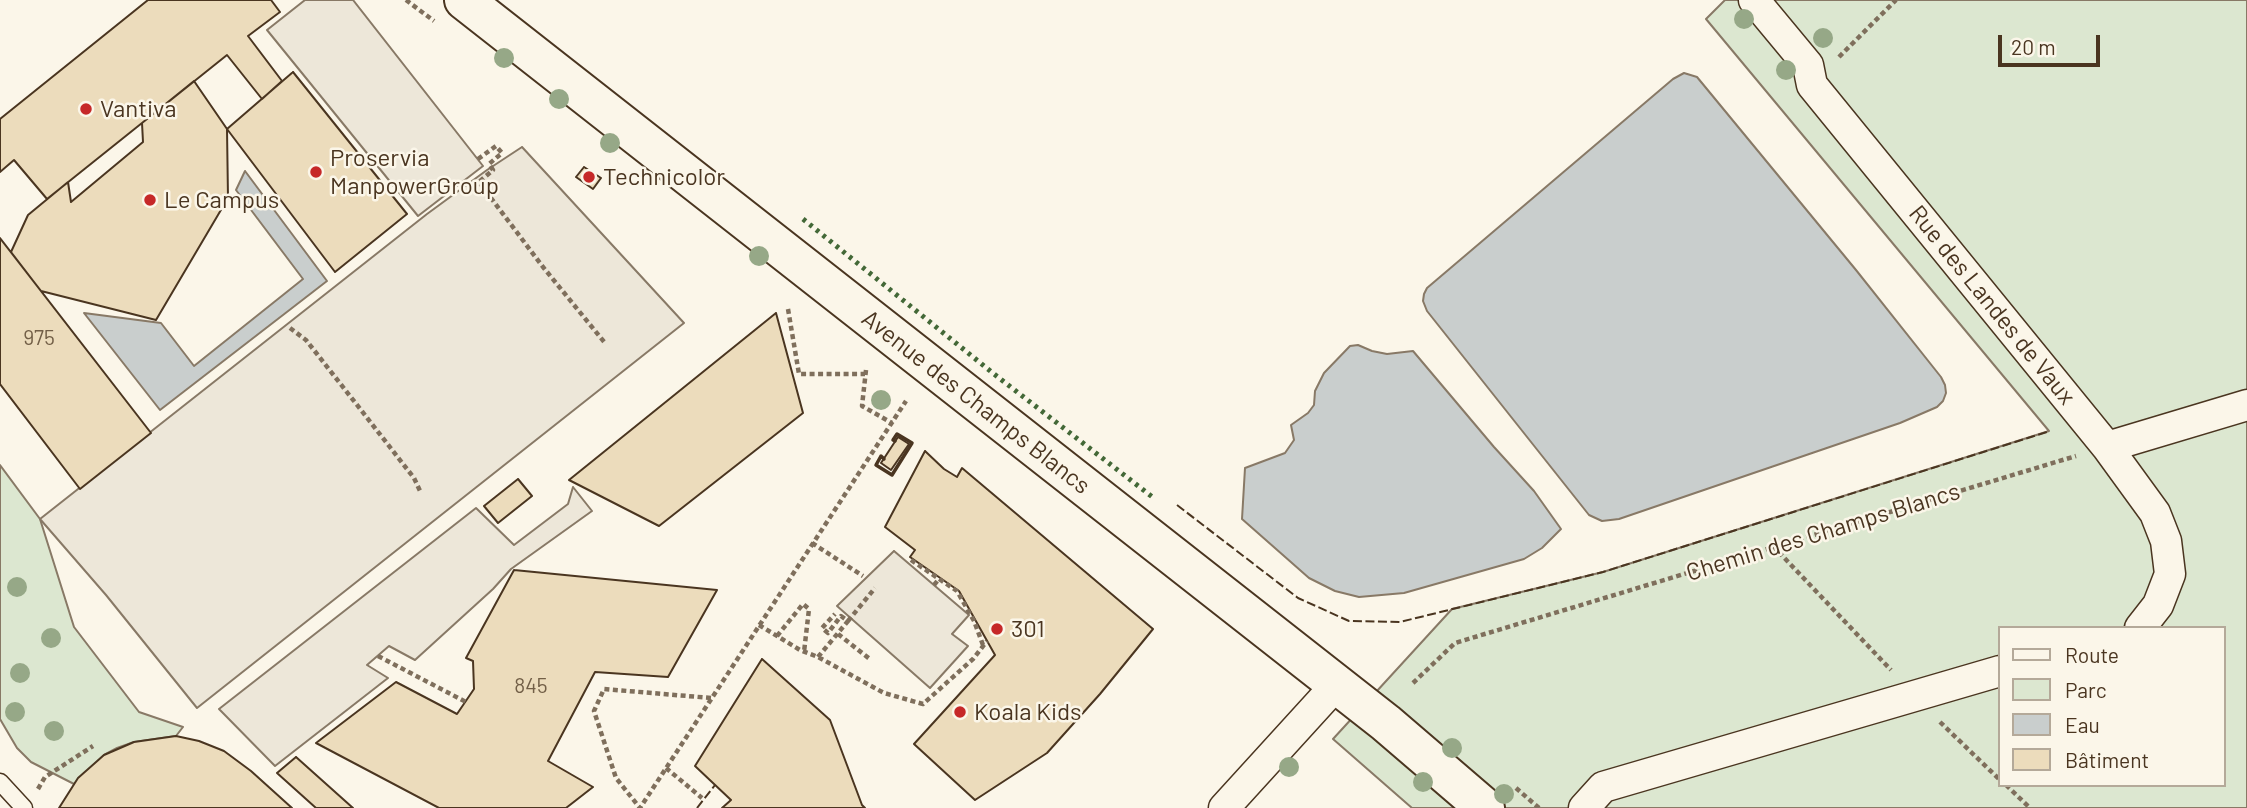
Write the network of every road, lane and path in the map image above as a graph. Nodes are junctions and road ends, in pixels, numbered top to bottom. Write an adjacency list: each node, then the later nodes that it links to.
1 (464, 0): 33 (street, Avenue des Champs Blancs)
2 (1754, 0): 4 (street, Rue des Landes de Vaux)
3 (1896, 0): 4 (path)
4 (1812, 85): 12 (street, Rue des Landes de Vaux)
5 (478, 159): 8 (path)
6 (788, 309): 11 (path)
7 (290, 328): 13 (path)
8 (605, 343)
9 (906, 401): 11 (path)
10 (2247, 405): 12 (street)
11 (892, 423): 14 (path)
12 (2107, 447): 15 (path, Chemin des Champs Blancs); 24 (street, Rue des Landes de Vaux)
13 (421, 494)
14 (812, 543): 17 (path); 23 (path)
15 (1773, 546): 32 (path, Chemin des Champs Blancs); 34 (path)
16 (911, 560): 18 (path)
17 (863, 576)
18 (939, 579): 19 (path); 29 (path)
19 (934, 585)
20 (875, 588): 22 (path)
21 (835, 614): 22 (path)
22 (848, 621): 25 (path)
23 (759, 625): 26 (path); 35 (path)
24 (2142, 626)
25 (838, 634): 29 (path); 30 (path)
26 (777, 636): 27 (path); 27 (path)
27 (804, 652): 29 (path)
28 (378, 656): 36 (path)
29 (818, 657)
30 (871, 660)
31 (1998, 672): 34 (street)
32 (1413, 683)
33 (1337, 684): 44 (street); 45 (street, Avenue des Champs Blancs)
34 (1915, 697): 39 (path); 46 (street)
35 (711, 698): 38 (path); 38 (path)
36 (466, 702)
37 (93, 746): 43 (path)
38 (666, 768): 42 (path)
39 (1998, 778)
40 (0, 782): 43 (lane)
41 (2008, 787): 47 (path)
42 (702, 798)
43 (29, 803)
44 (1224, 808)
45 (1485, 808)
46 (1584, 808)
47 (2030, 808)

